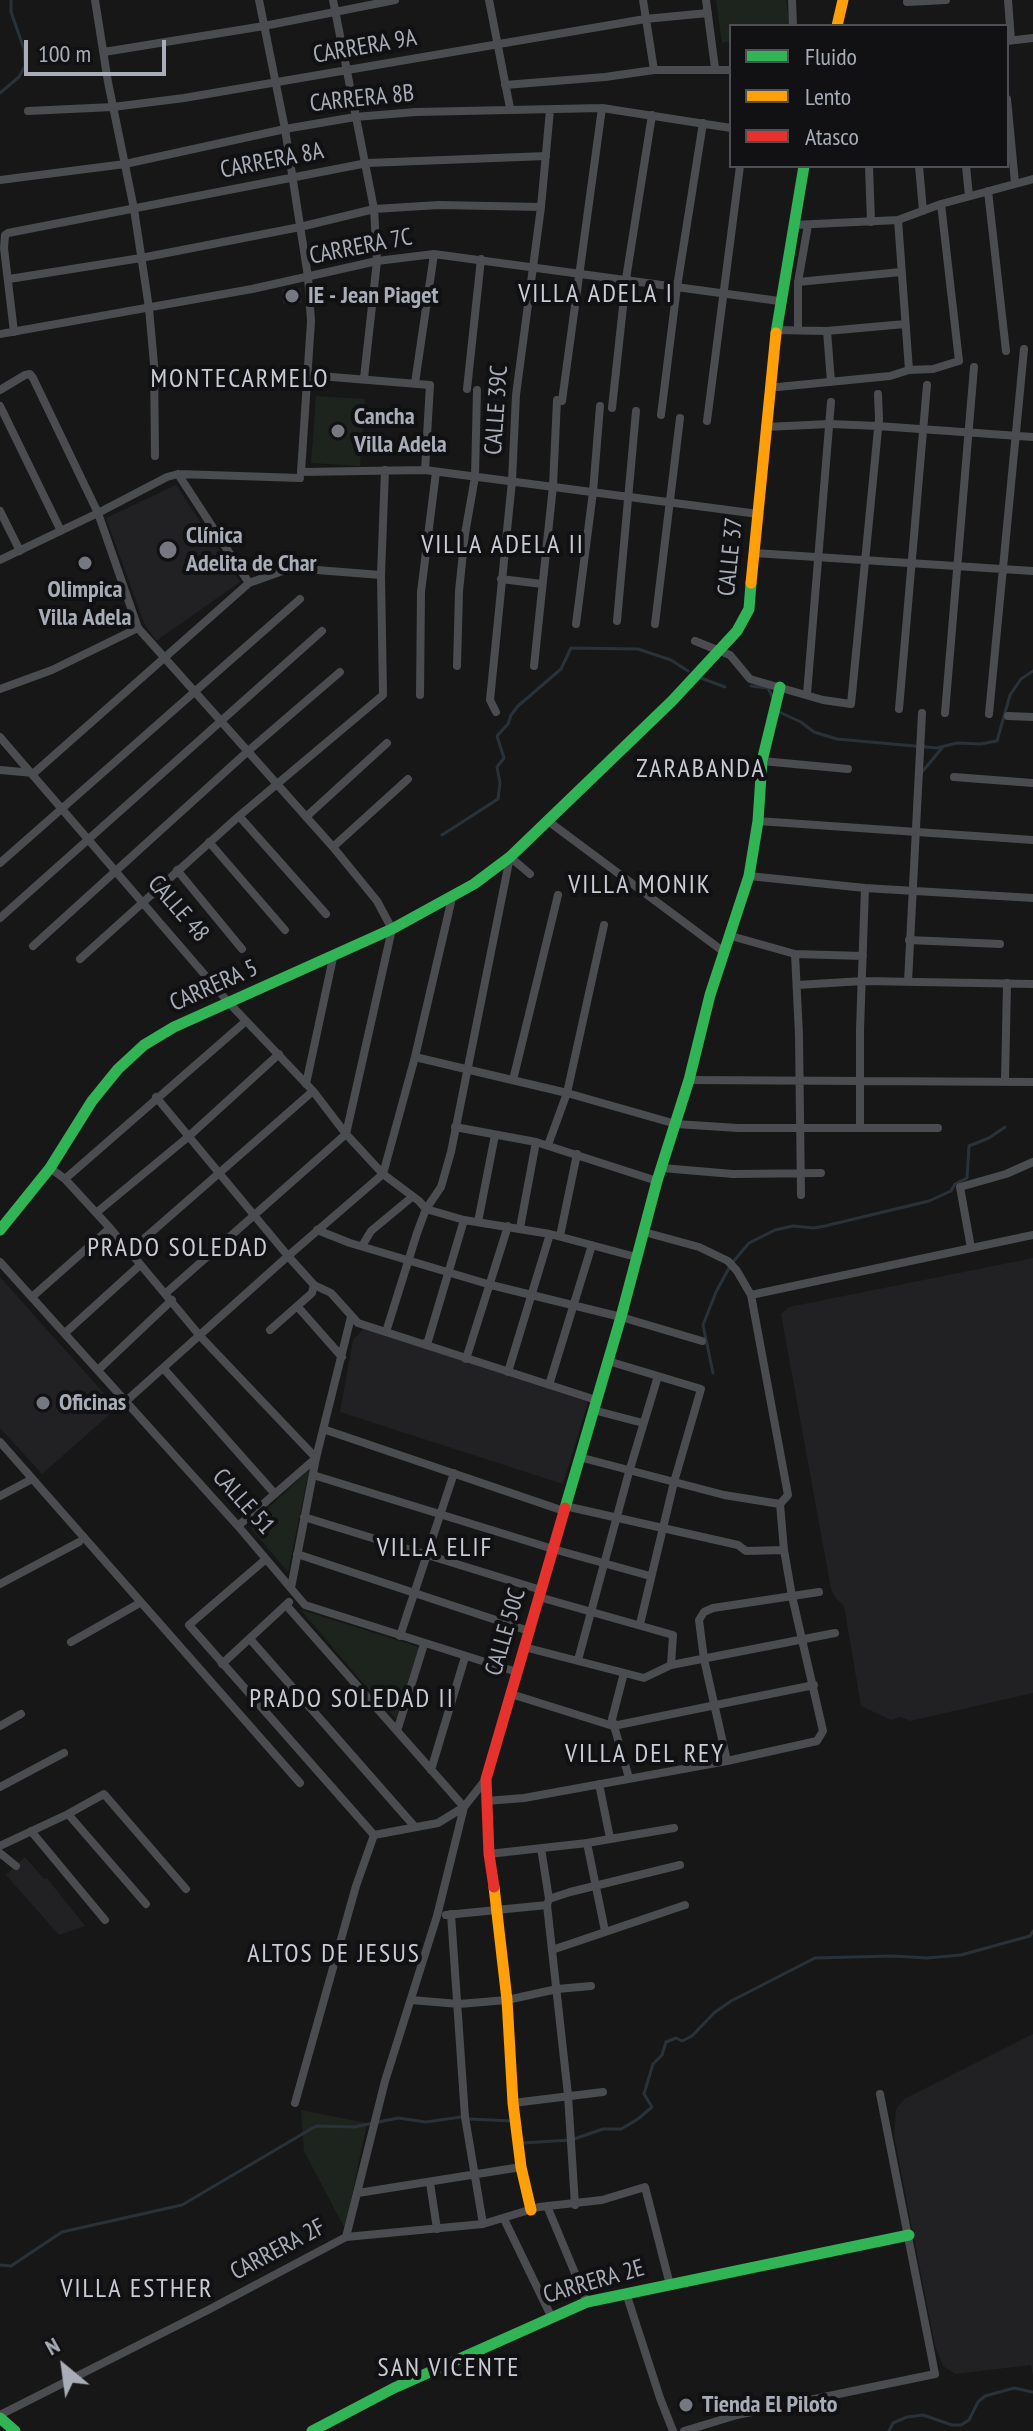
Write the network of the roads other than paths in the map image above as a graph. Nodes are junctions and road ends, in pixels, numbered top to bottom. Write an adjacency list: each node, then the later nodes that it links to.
1 (95, 0): 23 (street)
2 (259, 0): 19 (street)
3 (333, 0): 13 (street)
4 (395, 0): 13 (street)
5 (489, 0): 22 (street)
6 (643, 0): 15 (street)
7 (706, 0): 14 (street)
8 (792, 0): 16 (street)
9 (843, 0): 17 (street)
10 (946, 0): 12 (street)
11 (1008, 0): 18 (street)
12 (907, 2)
13 (335, 12): 19 (street); 27 (street)
14 (708, 13): 15 (street, CARRERA 9A); 24 (street)
15 (645, 19): 22 (street, CARRERA 9A); 25 (street)
16 (793, 24)
17 (837, 24)
18 (1009, 24)
19 (264, 26): 23 (street); 28 (street)
20 (1033, 38): 21 (street)
21 (1009, 40)
22 (499, 43): 27 (street, CARRERA 9A); 29 (street)
23 (104, 52): 30 (street)
24 (715, 68): 25 (street); 26 (street)
25 (654, 70): 29 (street)
26 (729, 70)
27 (347, 71): 28 (street, CARRERA 9A); 36 (street)
28 (275, 83): 30 (street, CARRERA 9A); 40 (street)
29 (505, 85): 31 (street)
30 (113, 107): 34 (street, CARRERA 9A); 43 (street)
31 (510, 108): 33 (street, CARRERA 8B); 36 (street, CARRERA 8B)
32 (602, 108): 33 (street, CARRERA 8B); 35 (street, CARRERA 8B); 71 (street)
33 (550, 110): 41 (street, CALLE 39C)
34 (28, 111)
35 (652, 115): 38 (street, CARRERA 8B); 74 (street)
36 (355, 117): 40 (street, CARRERA 8B); 42 (street)
37 (1009, 120): 52 (street)
38 (703, 123): 39 (street, CARRERA 8B); 76 (street)
39 (729, 128)
40 (285, 129): 43 (street, CARRERA 8B); 49 (street)
41 (546, 156): 42 (street, CARRERA 8A); 56 (street, CALLE 39C)
42 (367, 163): 49 (street, CARRERA 8A); 58 (street)
43 (125, 164): 51 (street, CARRERA 8B); 57 (street)
44 (740, 168): 77 (street)
45 (804, 168): 62 (street, CALLE 37)
46 (869, 168): 61 (street)
47 (919, 168): 59 (street)
48 (966, 168): 54 (street)
49 (292, 178): 57 (street, CARRERA 8A); 64 (street)
50 (1033, 179): 52 (street)
51 (0, 180)
52 (1015, 183): 53 (street)
53 (988, 191): 54 (street); 87 (street)
54 (969, 196): 55 (street)
55 (941, 204): 59 (street); 89 (street)
56 (541, 207): 58 (street); 69 (street, CALLE 39C)
57 (134, 209): 66 (street); 73 (street, CARRERA 8A)
58 (374, 209): 64 (street); 68 (street)
59 (923, 211): 60 (street)
60 (898, 220): 61 (street); 70 (street)
61 (871, 222): 63 (street)
62 (793, 225): 63 (street); 78 (street, CALLE 37)
63 (808, 225): 75 (street)
64 (300, 227): 66 (street); 72 (street)
65 (434, 254): 67 (street, CARRERA 7C); 68 (street, CARRERA 7C); 93 (street)
66 (141, 258): 73 (street); 79 (street)
67 (481, 259): 69 (street, CARRERA 7C); 96 (street)
68 (377, 261): 72 (street, CARRERA 7C); 91 (street)
69 (533, 266): 71 (street, CARRERA 7C); 122 (street, CALLE 39C)
70 (901, 272): 75 (street); 80 (street)
71 (580, 273): 74 (street, CARRERA 7C); 123 (street)
72 (308, 277): 79 (street, CARRERA 7C); 90 (street)
73 (9, 279): 84 (street)
74 (626, 279): 76 (street, CARRERA 7C); 103 (street)
75 (798, 282): 82 (street)
76 (677, 287): 77 (street, CARRERA 7C); 105 (street)
77 (725, 292): 78 (street, CARRERA 7C); 107 (street)
78 (779, 301): 81 (street, CALLE 37)
79 (149, 308): 84 (street, CARRERA 7C); 115 (street)
80 (905, 324): 83 (street); 89 (street)
81 (775, 330): 82 (street); 110 (street, CALLE 37)
82 (798, 330): 83 (street)
83 (827, 331): 92 (street)
84 (14, 332): 85 (street, CARRERA 7C)
85 (0, 334)
86 (1024, 349): 113 (street)
87 (1006, 351)
88 (974, 367): 112 (street)
89 (909, 370): 92 (street)
90 (307, 375): 91 (street); 120 (street)
91 (364, 378): 93 (street)
92 (831, 382): 95 (street)
93 (415, 383): 117 (street)
94 (927, 385): 111 (street)
95 (778, 387)
96 (467, 389)
97 (0, 390): 128 (street)
98 (477, 390): 121 (street)
99 (878, 394): 109 (street)
100 (831, 402): 108 (street)
101 (0, 406): 130 (street)
102 (600, 406): 124 (street)
103 (612, 408)
104 (636, 411): 125 (street)
105 (661, 415)
106 (680, 418): 126 (street)
107 (707, 421)
108 (830, 424): 109 (street); 110 (street); 133 (street)
109 (878, 426): 111 (street); 135 (street)
110 (765, 427): 129 (street, CALLE 37)
111 (923, 428): 112 (street); 136 (street)
112 (969, 432): 113 (street); 137 (street)
113 (1017, 435): 114 (street); 138 (street)
114 (1033, 437)
115 (155, 456)
116 (385, 470): 117 (street); 120 (street); 140 (street)
117 (425, 470): 118 (street)
118 (436, 472): 121 (street); 160 (street)
119 (178, 474): 120 (street); 128 (street); 142 (street)
120 (300, 475)
121 (475, 477): 122 (street); 153 (street)
122 (512, 481): 123 (street); 141 (street, CALLE 39C)
123 (553, 486): 124 (street); 143 (street)
124 (593, 492): 125 (street); 146 (street)
125 (630, 497): 126 (street); 145 (street)
126 (671, 502): 129 (street); 147 (street)
127 (0, 511): 131 (street)
128 (98, 513): 130 (street); 148 (street)
129 (758, 514): 132 (street, CALLE 37)
130 (61, 531): 131 (street)
131 (20, 551): 134 (street)
132 (754, 553): 133 (street); 151 (street, CALLE 37)
133 (820, 556): 135 (street); 159 (street)
134 (0, 560)
135 (864, 560): 136 (street); 159 (street)
136 (910, 563): 137 (street); 161 (street)
137 (957, 566): 138 (street); 164 (street)
138 (1002, 570): 139 (street); 165 (street)
139 (1033, 571)
140 (381, 575): 142 (street); 179 (street)
141 (501, 579): 143 (street); 162 (street, CALLE 39C)
142 (249, 583): 152 (street)
143 (542, 584): 154 (street)
144 (300, 599): 158 (street)
145 (617, 621)
146 (576, 624)
147 (655, 624)
148 (138, 628): 152 (street); 157 (street)
149 (322, 631): 168 (street)
150 (695, 641): 151 (street)
151 (721, 650): 156 (street); 183 (street, CALLE 37)
152 (164, 657): 158 (street); 175 (street)
153 (457, 666)
154 (534, 666)
155 (340, 672): 171 (street)
156 (780, 687): 159 (street); 172 (street, CALLE 50C)
157 (0, 689)
158 (193, 691): 168 (street); 180 (street)
159 (807, 694)
160 (420, 695)
161 (899, 709)
162 (496, 712)
163 (922, 713): 185 (street)
164 (945, 713)
165 (989, 714)
166 (1008, 716): 167 (street)
167 (1033, 717)
168 (221, 723): 171 (street); 186 (street)
169 (0, 737): 175 (street, CALLE 48)
170 (387, 743): 182 (street)
171 (247, 752): 179 (street); 192 (street)
172 (762, 761): 173 (street); 184 (street, CALLE 50C)
173 (848, 769)
174 (0, 770): 175 (street)
175 (34, 773): 180 (street, CALLE 48)
176 (954, 777): 178 (street)
177 (408, 779): 189 (street)
178 (1033, 783)
179 (277, 785): 181 (street); 182 (street)
180 (62, 806): 186 (street, CALLE 48); 191 (street)
181 (239, 816): 188 (street); 202 (street)
182 (306, 817): 189 (street)
183 (548, 821): 190 (street, CALLE 37); 212 (street)
184 (758, 821): 185 (street); 195 (street, CALLE 50C)
185 (916, 833): 187 (street); 197 (street)
186 (90, 838): 192 (street, CALLE 48); 203 (street)
187 (1033, 840)
188 (209, 842): 193 (street); 206 (street)
189 (333, 847): 205 (street)
190 (510, 857): 194 (street); 199 (street, CARRERA 5); 226 (street)
191 (0, 863)
192 (117, 870): 201 (street, CALLE 48); 210 (street)
193 (177, 870): 201 (street); 211 (street)
194 (530, 874)
195 (749, 876): 196 (street); 207 (street, CALLE 50C)
196 (865, 888): 197 (street); 214 (street)
197 (913, 889): 200 (street); 208 (street)
198 (558, 895): 227 (street)
199 (452, 898): 205 (street, CARRERA 5); 225 (street)
200 (1033, 898)
201 (144, 901): 216 (street); 222 (street, CALLE 48)
202 (326, 914)
203 (0, 918)
204 (604, 925): 234 (street)
205 (392, 929): 215 (street, CARRERA 5); 241 (street)
206 (285, 930)
207 (731, 936): 212 (street, CALLE 50C); 213 (street)
208 (909, 940): 209 (street); 218 (street)
209 (1000, 944)
210 (33, 946)
211 (242, 949)
212 (724, 952): 228 (street, CALLE 50C)
213 (795, 954): 214 (street); 221 (street)
214 (863, 956): 217 (street)
215 (333, 958): 222 (street, CARRERA 5); 233 (street)
216 (80, 959)
217 (863, 981): 218 (street); 221 (street); 230 (street)
218 (908, 982): 219 (street)
219 (1007, 983): 220 (street); 231 (street)
220 (1033, 984)
221 (797, 985): 229 (street)
222 (229, 1003): 223 (street, CALLE 48); 248 (street, CARRERA 5)
223 (246, 1021): 224 (street, CALLE 48); 235 (street, CARRERA 5)
224 (279, 1054): 233 (street, CALLE 48); 243 (street)
225 (415, 1057): 226 (street); 252 (street)
226 (468, 1071): 227 (street); 237 (street)
227 (513, 1080): 234 (street)
228 (689, 1080): 229 (street); 236 (street, CALLE 50C)
229 (799, 1080): 230 (street); 238 (street)
230 (861, 1081): 231 (street); 239 (street)
231 (1005, 1082): 232 (street)
232 (1033, 1082)
233 (310, 1088): 241 (street, CALLE 48); 250 (street)
234 (567, 1093): 236 (street); 245 (street)
235 (156, 1097): 243 (street); 254 (street, CARRERA 5)
236 (676, 1124): 238 (street); 249 (street, CALLE 50C)
237 (455, 1127): 242 (street); 258 (street)
238 (799, 1127): 239 (street); 253 (street)
239 (860, 1127): 240 (street)
240 (938, 1128)
241 (346, 1134): 252 (street, CALLE 48); 260 (street)
242 (495, 1135): 244 (street); 262 (street)
243 (188, 1137): 250 (street); 259 (street)
244 (536, 1142): 245 (street); 265 (street)
245 (548, 1145): 246 (street)
246 (577, 1154): 255 (street); 271 (street)
247 (1033, 1162): 274 (street)
248 (50, 1168): 254 (street); 266 (street, CARRERA 5)
249 (662, 1168): 253 (street); 255 (street, CALLE 50C)
250 (219, 1173): 260 (street); 275 (street)
251 (821, 1173): 253 (street)
252 (383, 1174): 257 (street, CALLE 48); 267 (street)
253 (800, 1175): 256 (street)
254 (65, 1179): 259 (street)
255 (657, 1181): 268 (street, CALLE 50C)
256 (801, 1195)
257 (412, 1197): 258 (street, CALLE 48); 273 (street)
258 (426, 1209): 261 (street); 278 (street)
259 (96, 1213): 264 (street)
260 (255, 1215): 276 (street); 287 (street)
261 (464, 1220): 262 (street); 281 (street)
262 (478, 1222): 263 (street)
263 (508, 1226): 265 (street); 283 (street)
264 (110, 1228): 275 (street); 286 (street)
265 (520, 1228): 269 (street)
266 (0, 1230)
267 (317, 1230): 273 (street); 276 (street)
268 (644, 1232): 277 (street, CALLE 50C); 285 (street)
269 (550, 1234): 271 (street); 284 (street)
270 (1033, 1235): 274 (street)
271 (560, 1236): 272 (street)
272 (592, 1245): 277 (street); 288 (street)
273 (362, 1246): 278 (street)
274 (971, 1248): 285 (street)
275 (130, 1251): 280 (street)
276 (288, 1256): 282 (street); 295 (street)
277 (636, 1257): 291 (street, CALLE 50C)
278 (409, 1260): 281 (street); 293 (street)
279 (0, 1262): 286 (street, CALLE 51)
280 (140, 1265): 287 (street); 294 (street)
281 (449, 1272): 283 (street); 297 (street)
282 (314, 1285): 289 (street); 290 (street)
283 (491, 1285): 284 (street); 299 (street)
284 (532, 1295): 288 (street); 303 (street)
285 (751, 1295): 320 (street)
286 (32, 1297): 294 (street, CALLE 51)
287 (169, 1297): 295 (street); 302 (street)
288 (574, 1305): 291 (street); 305 (street)
289 (297, 1306): 292 (street); 298 (street)
290 (351, 1317): 293 (street); 298 (street)
291 (621, 1317): 296 (street); 300 (street, CALLE 50C)
292 (270, 1330)
293 (386, 1332): 297 (street)
294 (65, 1333): 302 (street, CALLE 51)
295 (200, 1336): 301 (street); 312 (street)
296 (702, 1341)
297 (424, 1344): 299 (street)
298 (342, 1357): 309 (street)
299 (466, 1359): 303 (street)
300 (608, 1361): 304 (street); 307 (street, CALLE 50C)
301 (164, 1369): 306 (street); 318 (street)
302 (98, 1370): 306 (street, CALLE 51)
303 (508, 1372): 305 (street)
304 (658, 1376): 308 (street); 317 (street)
305 (549, 1385): 307 (street)
306 (125, 1402): 325 (street, CALLE 51)
307 (595, 1405): 308 (street); 311 (street, CALLE 50C)
308 (643, 1423): 313 (street)
309 (323, 1429): 312 (street); 314 (street)
310 (0, 1442): 316 (street)
311 (579, 1457): 313 (street); 321 (street, CALLE 50C)
312 (316, 1458): 315 (street); 318 (street)
313 (629, 1472): 317 (street); 324 (street)
314 (454, 1473): 321 (street); 322 (street)
315 (313, 1475): 322 (street); 323 (street)
316 (32, 1479): 319 (street); 372 (street)
317 (674, 1482): 320 (street); 326 (street)
318 (275, 1494): 325 (street)
319 (0, 1496)
320 (780, 1504): 329 (street)
321 (565, 1509): 324 (street); 328 (street, CALLE 50C)
322 (441, 1514): 328 (street); 331 (street)
323 (304, 1517): 330 (street); 331 (street)
324 (617, 1518): 326 (street); 333 (street)
325 (238, 1526): 332 (street, CALLE 51)
326 (664, 1528): 329 (street); 334 (street)
327 (79, 1542): 335 (street)
328 (553, 1549): 333 (street); 339 (street, CALLE 50C)
329 (784, 1550): 340 (street)
330 (297, 1554): 336 (street); 338 (street)
331 (427, 1555): 338 (street); 339 (street)
332 (266, 1559): 336 (street, CALLE 51); 356 (street)
333 (604, 1565): 334 (street); 343 (street)
334 (650, 1576): 344 (street)
335 (0, 1584)
336 (294, 1592): 342 (street); 347 (street, CALLE 51)
337 (819, 1592): 340 (street)
338 (414, 1593): 345 (street); 347 (street)
339 (540, 1593): 343 (street); 345 (street, CALLE 50C)
340 (792, 1596): 349 (street); 354 (street)
341 (138, 1604): 350 (street)
342 (286, 1605): 348 (street); 366 (street)
343 (593, 1611): 344 (street); 355 (street)
344 (640, 1624): 357 (street)
345 (529, 1631): 352 (street, CALLE 50C)
346 (835, 1633): 349 (street)
347 (400, 1636): 351 (street, CALLE 51)
348 (250, 1639): 356 (street); 378 (street)
349 (802, 1639): 354 (street); 360 (street)
350 (71, 1642)
351 (424, 1644): 353 (street, CALLE 51); 366 (street)
352 (524, 1647): 355 (street); 358 (street, CALLE 50C)
353 (465, 1657): 358 (street, CALLE 51); 369 (street)
354 (704, 1659): 357 (street); 362 (street)
355 (578, 1660): 359 (street)
356 (222, 1664): 381 (street)
357 (671, 1665): 359 (street)
358 (517, 1672): 361 (street, CALLE 50C)
359 (624, 1673): 365 (street)
360 (814, 1685): 362 (street); 368 (street)
361 (511, 1694): 365 (street); 371 (street, CALLE 50C)
362 (715, 1706): 365 (street); 368 (street)
363 (21, 1714): 364 (street)
364 (0, 1726)
365 (613, 1726): 370 (street)
366 (397, 1731): 369 (street)
367 (64, 1753): 374 (street)
368 (727, 1761): 370 (street)
369 (431, 1770): 376 (street)
370 (629, 1778): 373 (street)
371 (486, 1779): 375 (street, CALLE 50C); 376 (street)
372 (300, 1783)
373 (599, 1784): 375 (street); 382 (street)
374 (0, 1787)
375 (486, 1801): 387 (street, CALLE 50C)
376 (464, 1807): 378 (street); 397 (street)
377 (68, 1814): 380 (street); 391 (street); 393 (street)
378 (415, 1827): 381 (street)
379 (674, 1828): 382 (street)
380 (31, 1831): 384 (street); 398 (street)
381 (374, 1835): 409 (street)
382 (610, 1838): 383 (street)
383 (587, 1843): 385 (street); 390 (street)
384 (0, 1846)
385 (541, 1848): 387 (street); 392 (street)
386 (0, 1853): 389 (street)
387 (489, 1854): 395 (street, CALLE 50C)
388 (680, 1865): 390 (street)
389 (16, 1866)
390 (594, 1887): 392 (street); 399 (street)
391 (186, 1889)
392 (548, 1902): 395 (street); 400 (street)
393 (146, 1904)
394 (685, 1905): 399 (street)
395 (498, 1909): 396 (street); 404 (street, CALLE 50C)
396 (451, 1914): 397 (street); 405 (street)
397 (437, 1916): 403 (street)
398 (105, 1920)
399 (605, 1931): 400 (street)
400 (552, 1950): 402 (street)
401 (591, 1986): 402 (street)
402 (557, 1989): 404 (street); 408 (street)
403 (411, 2000): 405 (street); 414 (street)
404 (507, 2000): 405 (street); 410 (street, CALLE 50C)
405 (459, 2004): 412 (street)
406 (603, 2092): 408 (street)
407 (880, 2094): 421 (street)
408 (568, 2095): 410 (street); 415 (street)
409 (295, 2103)
410 (513, 2103): 411 (street, CALLE 50C)
411 (521, 2167): 412 (street); 417 (street, CALLE 50C)
412 (476, 2175): 413 (street); 419 (street)
413 (430, 2183): 414 (street); 420 (street)
414 (358, 2193): 422 (street)
415 (575, 2205): 416 (street, CARRERA 2F); 423 (street, CARRERA 2F)
416 (547, 2206): 417 (street, CARRERA 2F); 425 (street)
417 (531, 2210): 418 (street, CARRERA 2F)
418 (504, 2219): 419 (street, CARRERA 2F); 426 (street)
419 (483, 2224): 420 (street, CARRERA 2F)
420 (437, 2229): 422 (street, CARRERA 2F)
421 (909, 2235): 423 (street, CARRERA 2E); 431 (street)
422 (346, 2237): 427 (street, CARRERA 2F)
423 (670, 2285): 424 (street, CARRERA 2E)
424 (626, 2293): 425 (street, CARRERA 2E); 430 (street)
425 (587, 2302): 426 (street, CARRERA 2E)
426 (551, 2316): 429 (street, CARRERA 2E)
427 (0, 2416): 428 (street)
428 (15, 2431)
429 (312, 2431)
430 (673, 2431)
431 (684, 2431)

